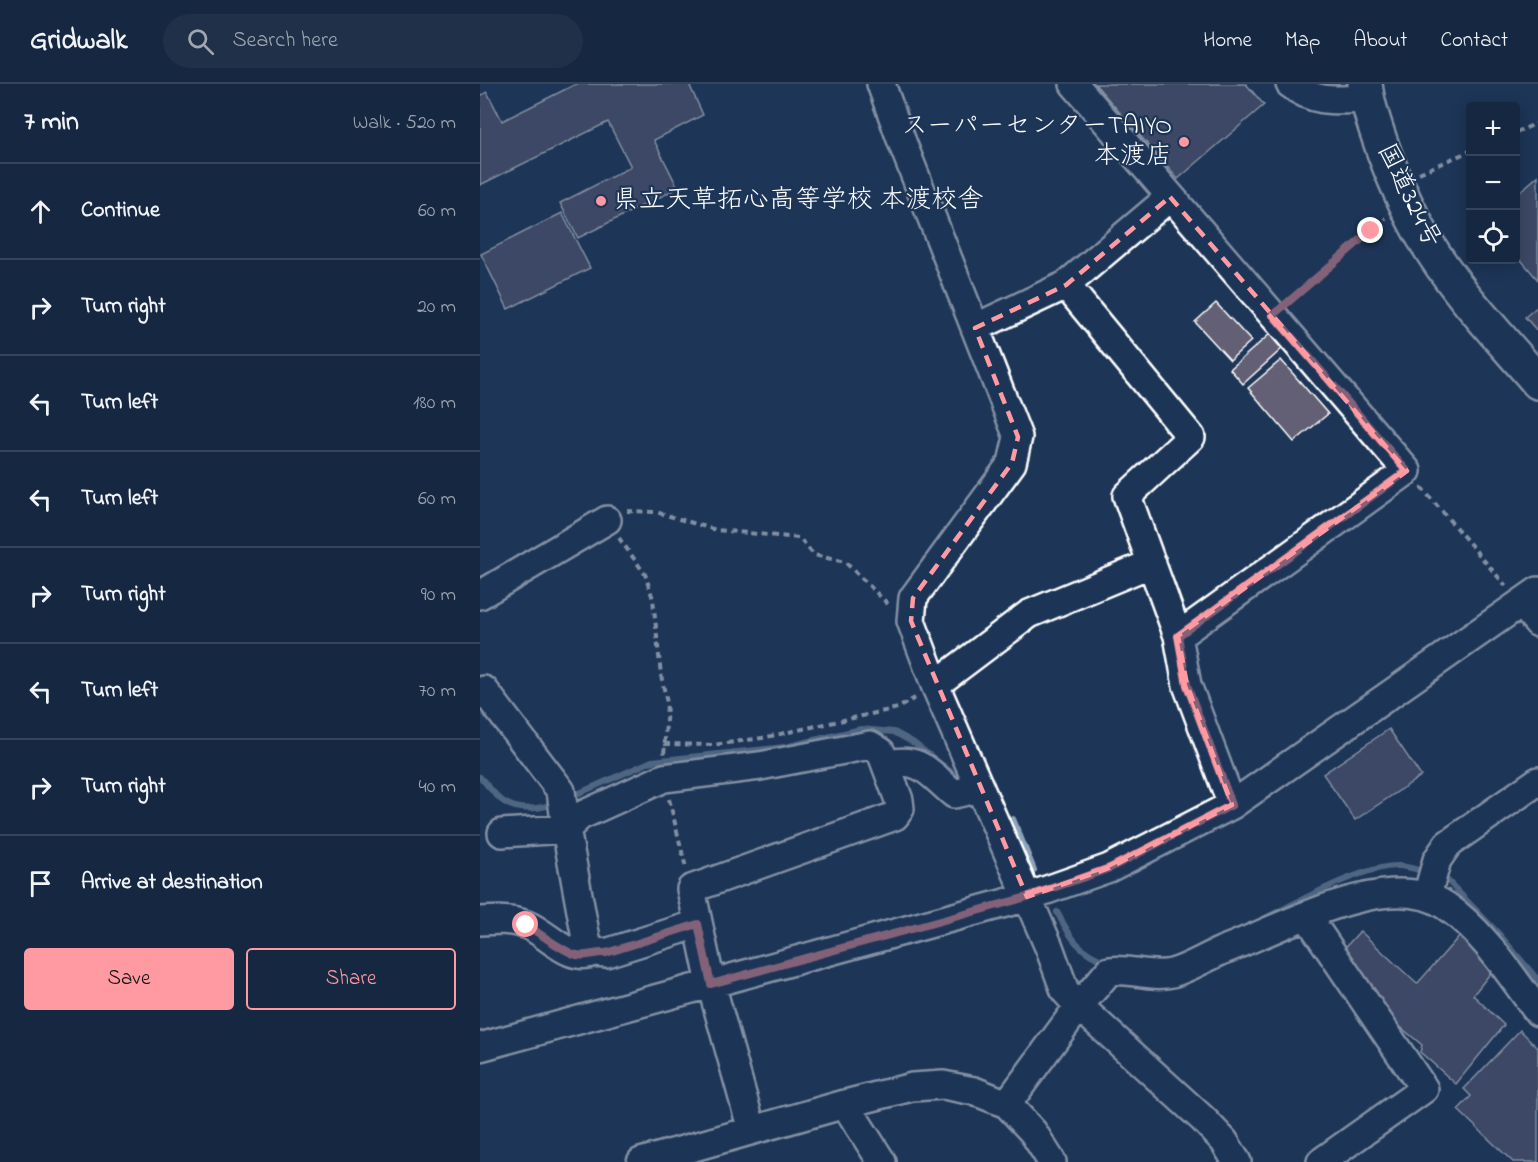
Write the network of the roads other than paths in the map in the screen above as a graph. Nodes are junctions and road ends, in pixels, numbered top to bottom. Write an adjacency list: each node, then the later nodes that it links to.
1 (881, 84): 7 (street)
2 (1074, 84): 5 (street)
3 (1290, 84): 4 (street)
4 (1366, 92): 8 (highway, 国道324号)
5 (1170, 197): 6 (street); 13 (street)
6 (1066, 285): 7 (street); 10 (street)
7 (975, 328): 14 (street)
8 (1538, 382)
9 (607, 520): 11 (street)
10 (1152, 563): 13 (street); 14 (street)
11 (480, 596)
12 (1532, 606): 19 (street)
13 (1178, 636): 19 (street)
14 (935, 685): 18 (street)
15 (480, 693): 20 (street)
16 (886, 765): 18 (street); 20 (street); 26 (street)
17 (1538, 781): 22 (street)
18 (980, 788): 23 (street)
19 (1232, 805): 23 (street)
20 (564, 811): 21 (street); 27 (street)
21 (501, 833)
22 (1431, 882): 24 (street); 30 (street)
23 (1027, 897): 28 (street); 29 (street)
24 (1307, 916): 29 (street); 39 (street)
25 (480, 921): 27 (street)
26 (698, 924): 27 (street); 28 (street)
27 (594, 952)
28 (711, 984): 31 (street); 34 (street)
29 (1079, 1006): 33 (street); 38 (street)
30 (1538, 1012)
31 (480, 1047)
32 (845, 1104): 33 (street); 34 (street); 36 (street)
33 (1007, 1104): 37 (street)
34 (752, 1130): 35 (street)
35 (641, 1162)
36 (882, 1162)
37 (1052, 1162)
38 (1238, 1162)
39 (1321, 1162)

